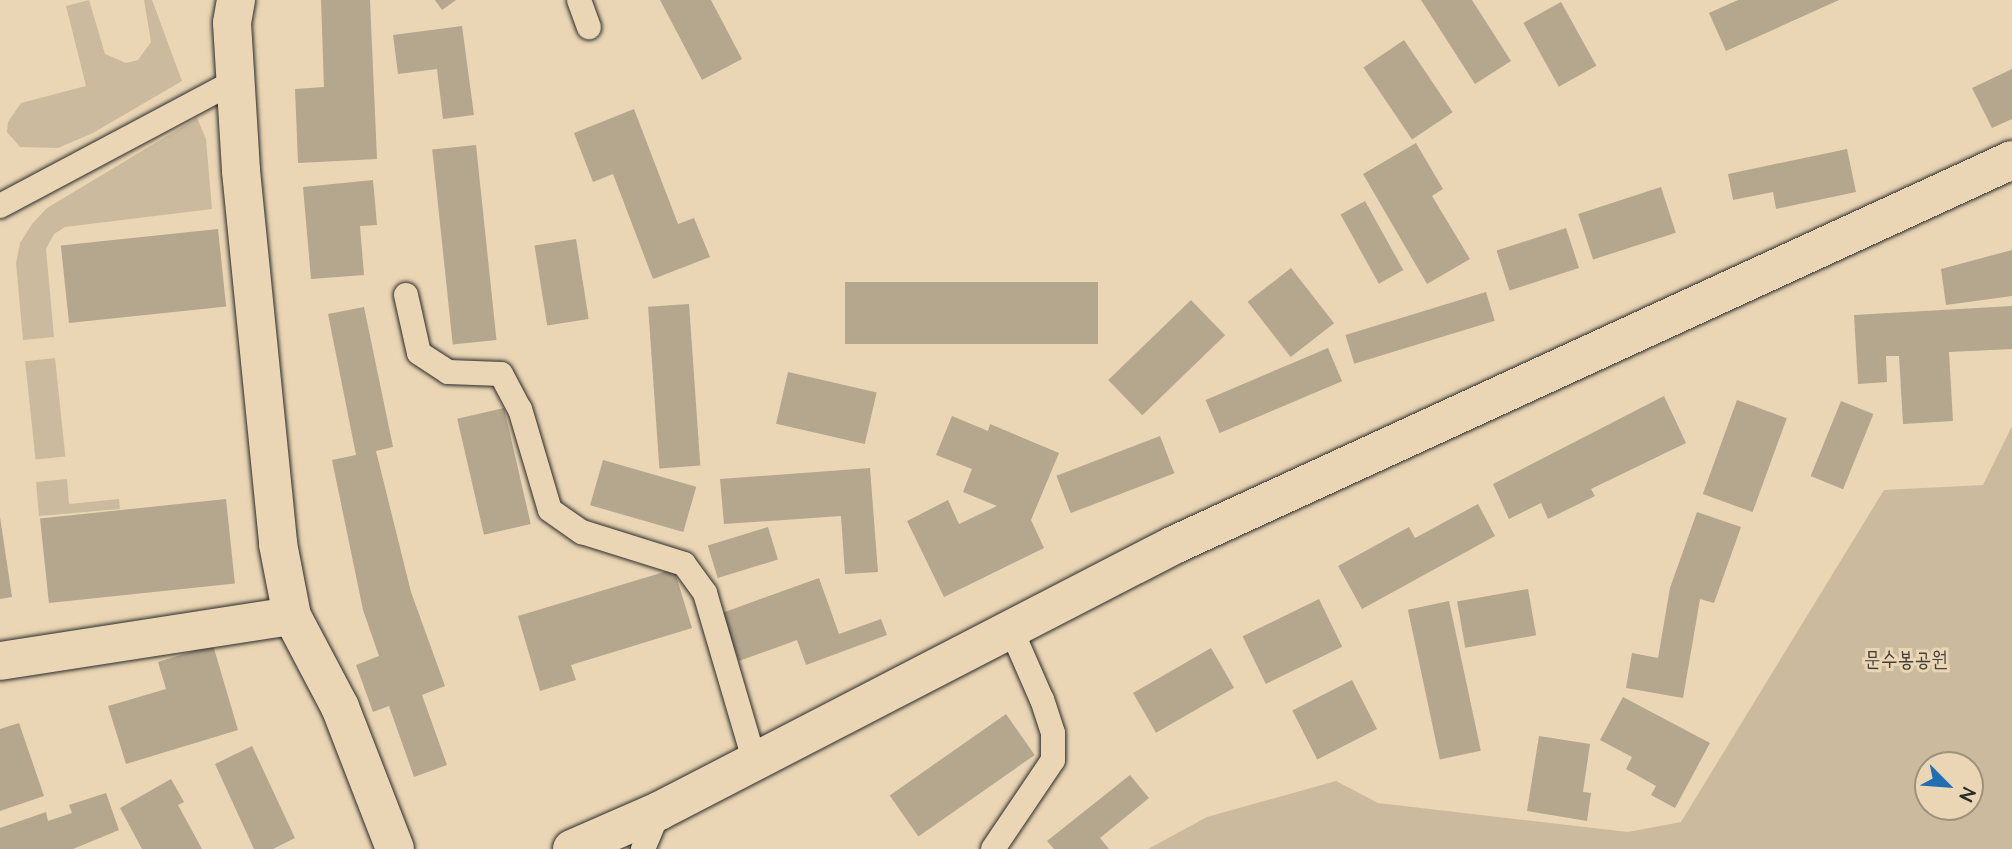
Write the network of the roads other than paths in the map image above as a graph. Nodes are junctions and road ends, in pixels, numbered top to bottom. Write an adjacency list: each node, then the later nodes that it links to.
1 (579, 0): 3 (lane)
2 (231, 8): 4 (street)
3 (589, 27)
4 (235, 81): 6 (lane); 8 (street)
5 (2012, 160): 9 (street)
6 (0, 206)
7 (406, 295): 11 (lane)
8 (292, 616): 10 (street); 13 (street)
9 (1011, 629): 11 (street); 16 (lane)
10 (0, 661)
11 (754, 760): 12 (street)
12 (659, 811): 14 (street); 15 (lane)
13 (395, 849)
14 (572, 849)
15 (643, 849)
16 (993, 849)

